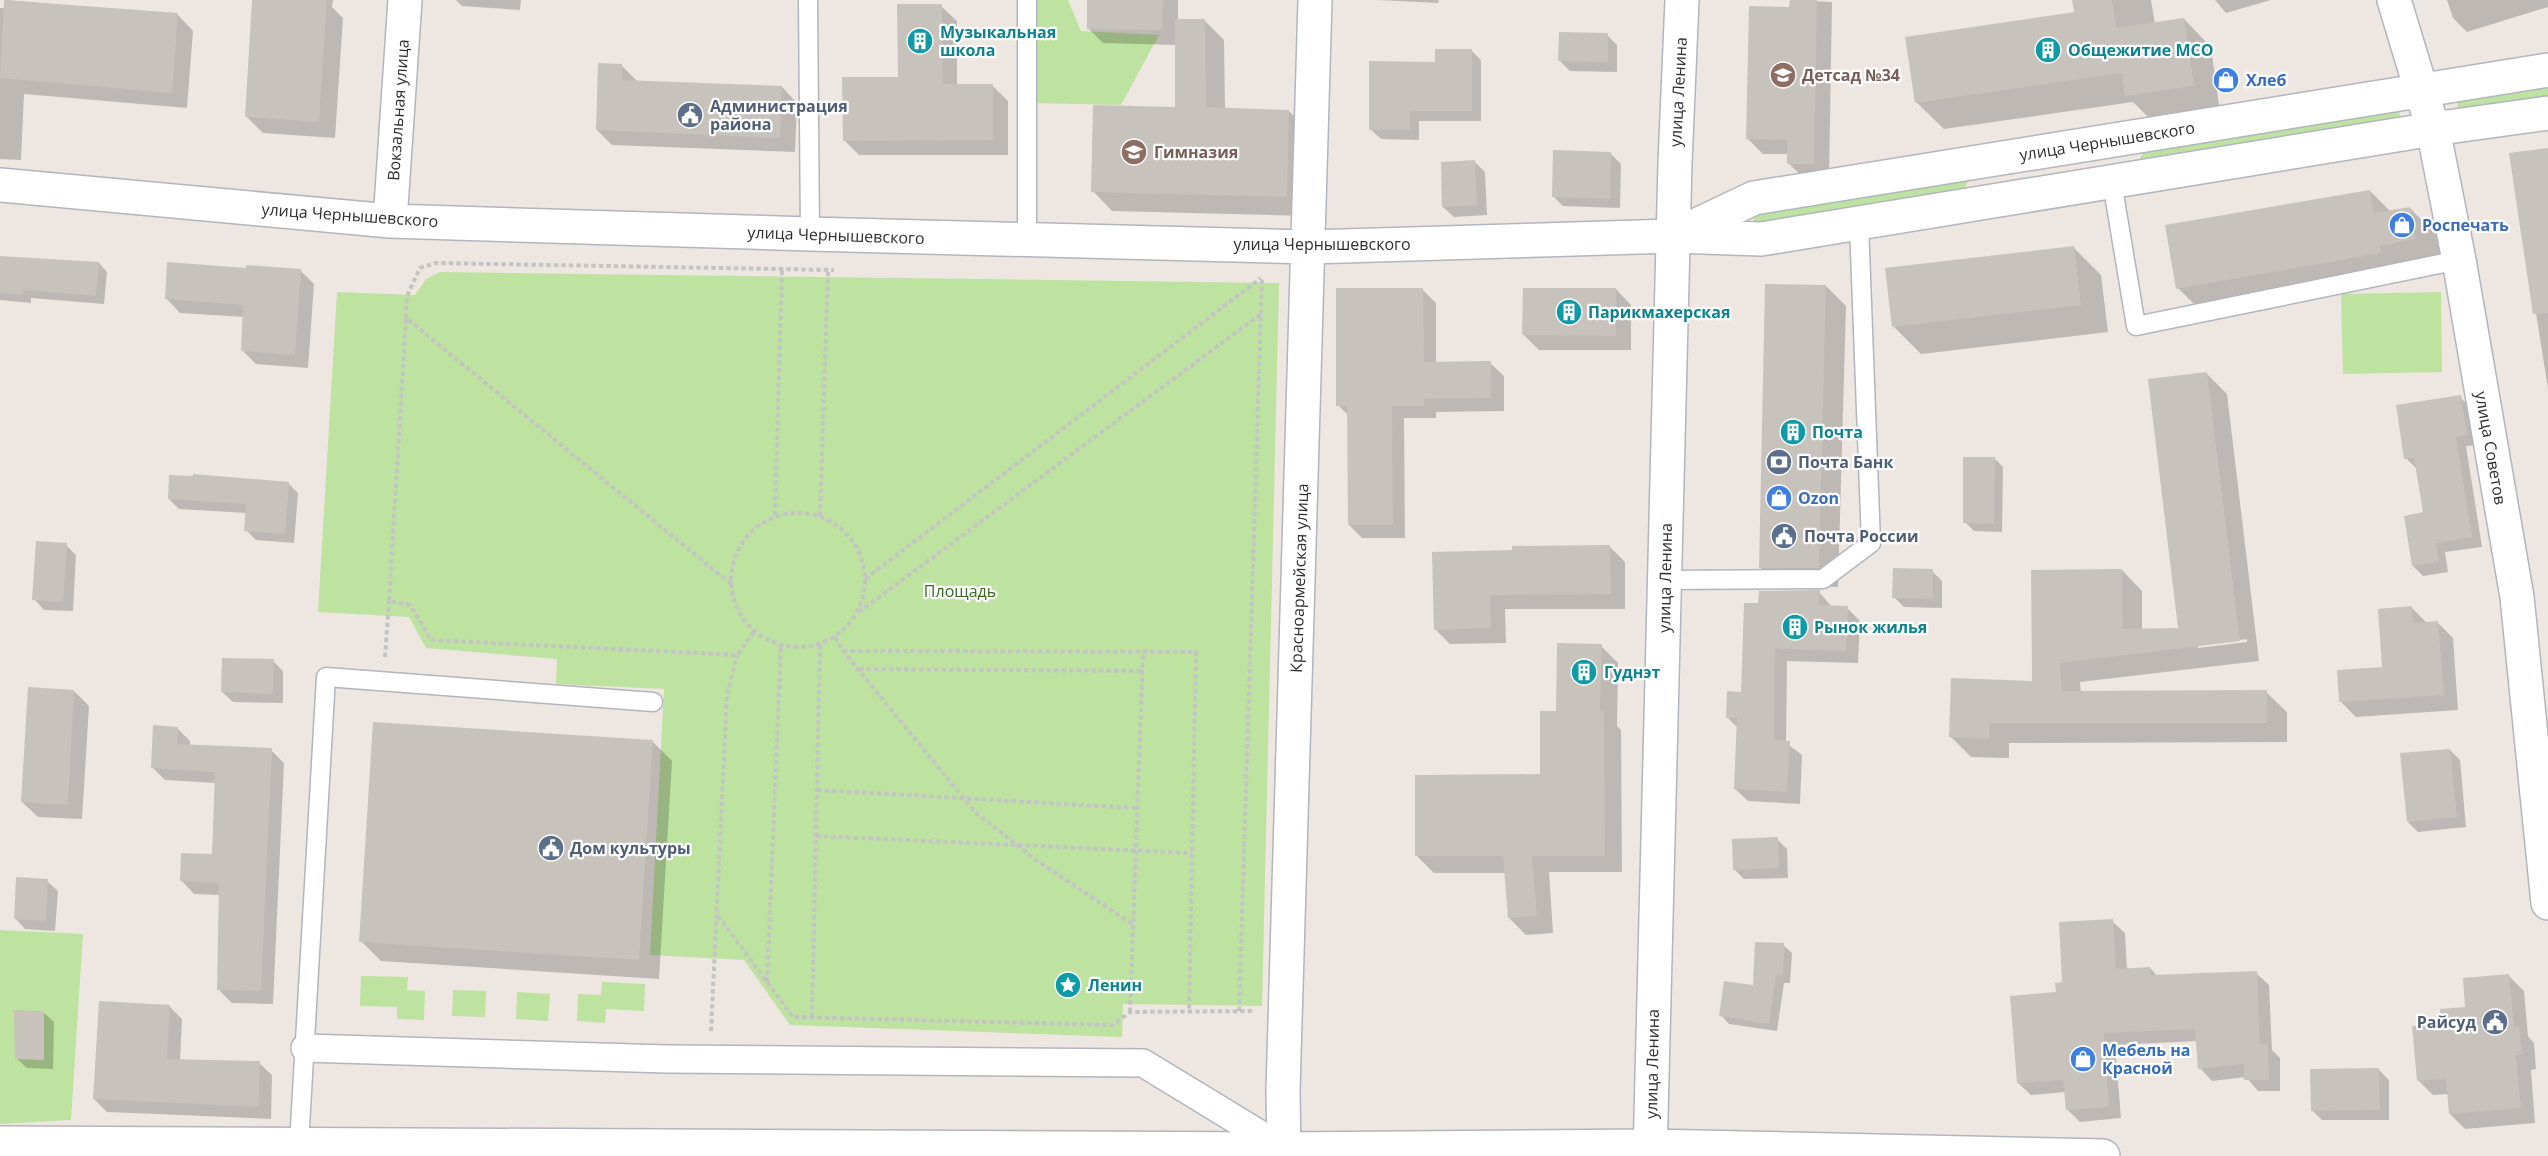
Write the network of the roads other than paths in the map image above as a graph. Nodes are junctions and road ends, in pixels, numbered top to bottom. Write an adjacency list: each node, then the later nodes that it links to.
1 (405, 0): 13 (street, Вокзальная улица)
2 (808, 0): 15 (lane)
3 (1027, 0): 17 (lane)
4 (1315, 0): 19 (street, Красноармейская улица)
5 (1682, 0): 16 (street, улица Ленина)
6 (2394, 0): 8 (street, улица Советов)
7 (2548, 70): 8 (street, улица Чернышевского)
8 (2422, 90): 10 (street, улица Советов); 16 (street, улица Чернышевского)
9 (2548, 113): 10 (street, улица Чернышевского)
10 (2433, 129): 11 (street, улица Чернышевского); 18 (street, улица Советов)
11 (2112, 182): 14 (street, улица Чернышевского); 18 (lane)
12 (0, 185): 13 (street, улица Чернышевского)
13 (390, 221): 15 (street, улица Чернышевского)
14 (1859, 224): 16 (street, улица Чернышевского); 20 (lane)
15 (810, 234): 17 (street, улица Чернышевского)
16 (1673, 236): 19 (street, улица Чернышевского); 20 (street, улица Ленина)
17 (1028, 240): 19 (street, улица Чернышевского)
18 (2459, 260): 22 (street, улица Советов)
19 (1309, 262): 27 (street, Красноармейская улица)
20 (1665, 580): 26 (street, улица Ленина)
21 (653, 702): 23 (lane)
22 (2548, 903)
23 (305, 1048): 25 (lane); 27 (street)
24 (0, 1143): 25 (street)
25 (299, 1144): 27 (street)
26 (1650, 1151): 27 (street); 28 (street)
27 (1284, 1153)
28 (2103, 1156)

